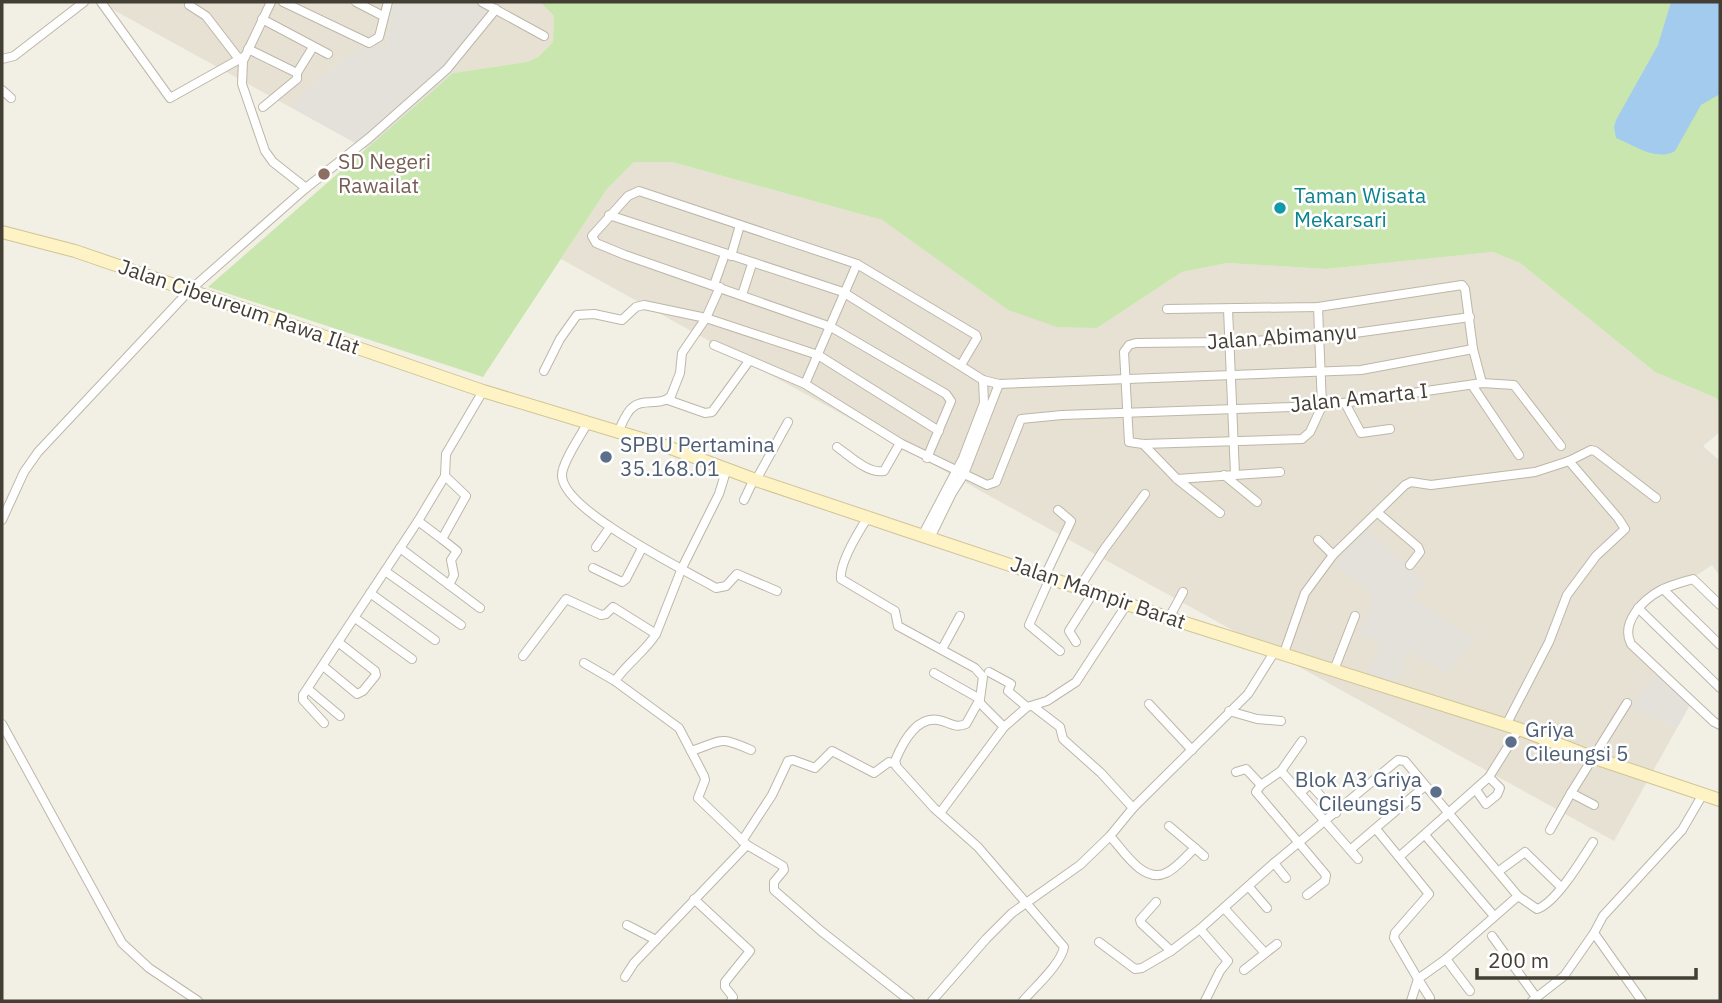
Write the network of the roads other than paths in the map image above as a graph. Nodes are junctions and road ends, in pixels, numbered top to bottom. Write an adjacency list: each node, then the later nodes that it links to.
1 (84, 2): 16 (street)
2 (101, 2): 15 (street)
3 (271, 2): 11 (street)
4 (283, 2): 10 (street)
5 (356, 2): 10 (street)
6 (388, 2): 10 (street)
7 (482, 2): 9 (street)
8 (190, 5): 15 (street)
9 (496, 9): 12 (street); 21 (street)
10 (383, 16)
11 (262, 19): 13 (street); 15 (street)
12 (544, 36)
13 (313, 47): 14 (street); 17 (street)
14 (328, 54)
15 (244, 55): 17 (street); 21 (street)
16 (2, 59)
17 (297, 73): 20 (street)
18 (2, 90): 19 (street)
19 (11, 98)
20 (263, 107)
21 (306, 188): 31 (street)
22 (609, 215): 23 (street); 25 (street); 28 (street)
23 (740, 225): 25 (street); 27 (street)
24 (2, 232): 31 (street, Jalan Cibeureum Rawa Ilat)
25 (728, 255): 26 (street); 28 (street)
26 (752, 264): 29 (street); 30 (street)
27 (858, 264): 29 (street); 44 (street)
28 (717, 286): 30 (street); 36 (street)
29 (843, 292): 37 (street); 44 (street)
30 (742, 295): 37 (street)
31 (184, 297): 54 (street, Jalan Cibeureum Rawa Ilat); 90 (street)
32 (1318, 307): 33 (street); 35 (street); 38 (street)
33 (1228, 309): 34 (street); 39 (street)
34 (1167, 310)
35 (1470, 317): 38 (street, Jalan Abimanyu); 41 (street)
36 (706, 318): 42 (street); 45 (street); 55 (street)
37 (831, 327): 42 (street); 64 (street)
38 (1319, 338): 39 (street, Jalan Abimanyu); 46 (street)
39 (1229, 342): 47 (street); 48 (street, Jalan Abimanyu)
40 (715, 345): 43 (street)
41 (1474, 349): 46 (street); 50 (street)
42 (818, 355): 51 (street); 64 (street)
43 (748, 361): 51 (street); 55 (street)
44 (961, 365): 49 (street)
45 (544, 371)
46 (1321, 372): 47 (street); 58 (street)
47 (1230, 375): 48 (street); 59 (street)
48 (1124, 378): 52 (street); 60 (street)
49 (983, 380): 52 (street); 57 (street)
50 (1482, 383): 53 (street, Jalan Amarta I); 69 (street, Jalan Amarta I)
51 (805, 384): 67 (street)
52 (999, 384): 57 (street)
53 (1472, 385): 56 (street, Jalan Amarta I); 71 (street)
54 (479, 389): 61 (street, Jalan Mampir Barat); 79 (street)
55 (668, 400): 65 (street)
56 (1345, 402): 58 (street, Jalan Amarta I); 63 (street)
57 (987, 403): 76 (street)
58 (1322, 406): 59 (street, Jalan Amarta I); 66 (street)
59 (1232, 408): 60 (street, Jalan Amarta I); 66 (street)
60 (1126, 413): 68 (street); 76 (street, Jalan Amarta I)
61 (589, 422): 65 (street, Jalan Mampir Barat); 92 (street)
62 (788, 422): 81 (street)
63 (1390, 429)
64 (939, 431): 72 (street)
65 (618, 432): 74 (street, Jalan Mampir Barat)
66 (1233, 441): 68 (street); 77 (street)
67 (900, 443): 70 (street); 72 (street)
68 (1143, 444): 80 (street)
69 (1561, 446)
70 (837, 447)
71 (1519, 456)
72 (927, 458): 76 (street)
73 (1569, 461): 83 (street); 88 (street); 150 (street)
74 (727, 468): 81 (street, Jalan Mampir Barat); 102 (street)
75 (1280, 472): 77 (street)
76 (960, 473): 93 (street)
77 (1235, 474): 78 (street)
78 (1224, 475): 80 (street); 85 (street)
79 (445, 476): 91 (street); 94 (street)
80 (1177, 479): 87 (street)
81 (755, 480): 84 (street); 89 (street, Jalan Mampir Barat)
82 (1145, 494): 106 (street)
83 (1656, 498)
84 (744, 500)
85 (1258, 502)
86 (1058, 510): 104 (street)
87 (1220, 513)
88 (1378, 513): 99 (street); 100 (street)
89 (868, 517): 93 (street, Jalan Mampir Barat); 126 (street)
90 (2, 520)
91 (418, 521): 94 (street); 97 (street)
92 (610, 527): 96 (street); 98 (street)
93 (926, 537): 104 (street, Jalan Mampir Barat)
94 (442, 539): 105 (street)
95 (1318, 540): 99 (street)
96 (596, 547)
97 (400, 548): 103 (street); 105 (street)
98 (642, 548): 101 (street); 102 (street)
99 (1333, 555): 128 (street)
100 (1410, 565)
101 (593, 568)
102 (682, 568): 108 (street); 121 (street)
103 (385, 571): 110 (street); 120 (street)
104 (1048, 577): 106 (street, Jalan Mampir Barat); 127 (street)
105 (449, 585): 114 (street)
106 (1079, 588): 111 (street, Jalan Mampir Barat)
107 (1663, 589): 113 (street); 115 (street); 125 (street)
108 (777, 591)
109 (1183, 592): 119 (street)
110 (370, 593): 118 (street); 122 (street)
111 (1093, 593): 112 (street, Jalan Mampir Barat); 124 (street)
112 (1127, 604): 119 (street, Jalan Mampir Barat); 142 (street)
113 (1720, 605)
114 (480, 608)
115 (1638, 608): 137 (street); 148 (street)
116 (961, 616): 126 (street)
117 (1355, 616): 133 (street)
118 (355, 618): 123 (street); 130 (street)
119 (1170, 618): 128 (street, Jalan Mampir Barat)
120 (461, 625)
121 (656, 634): 129 (street); 136 (street)
122 (435, 640)
123 (338, 642): 132 (street); 132 (street)
124 (1076, 642)
125 (1720, 645)
126 (942, 649): 139 (street)
127 (1060, 651)
128 (1279, 652): 133 (street, Jalan Mampir Barat); 143 (street)
129 (523, 656)
130 (412, 659)
131 (583, 663): 136 (street)
132 (323, 666): 138 (street)
133 (1334, 670): 150 (street, Jalan Mampir Barat)
134 (989, 672): 142 (street)
135 (934, 673): 139 (street)
136 (615, 681): 154 (street)
137 (1720, 688)
138 (308, 689): 144 (street); 146 (street)
139 (979, 700): 149 (street); 156 (street)
140 (1627, 703): 155 (street)
141 (1149, 704): 153 (street)
142 (1031, 707): 149 (street); 168 (street)
143 (1229, 711): 145 (street); 153 (street)
144 (340, 716)
145 (1281, 721)
146 (324, 723)
147 (2, 724): 214 (street)
148 (1720, 725)
149 (1004, 727): 169 (street)
150 (1512, 727): 155 (street, Jalan Mampir Barat); 159 (street)
151 (1301, 741): 157 (street)
152 (751, 750): 154 (street)
153 (1192, 750): 168 (street)
154 (691, 751): 179 (street)
155 (1592, 757): 164 (street); 165 (street, Jalan Mampir Barat)
156 (896, 764): 169 (street); 179 (street)
157 (1281, 771): 160 (street); 163 (street)
158 (1237, 772): 160 (street)
159 (1489, 777): 162 (street); 162 (street)
160 (1261, 785): 180 (street)
161 (1425, 786): 170 (street); 171 (street); 174 (street)
162 (1476, 790): 171 (street)
163 (1300, 793): 170 (street); 172 (street)
164 (1571, 793): 167 (street); 175 (street)
165 (1703, 794): 166 (street, Jalan Mampir Barat); 201 (street)
166 (1720, 800)
167 (1594, 805)
168 (1133, 808): 177 (street)
169 (940, 813): 194 (street)
170 (1336, 813): 172 (street)
171 (1449, 814): 176 (street); 187 (street)
172 (1325, 822): 180 (street); 182 (street)
173 (1169, 826): 181 (street)
174 (1376, 829): 182 (street); 184 (street)
175 (1550, 830)
176 (1425, 835): 184 (street); 198 (street)
177 (1110, 836): 181 (street); 194 (street)
178 (1593, 842): 190 (street)
179 (744, 843): 193 (street); 216 (street)
180 (1299, 843): 186 (street); 191 (street)
181 (1195, 848): 183 (street)
182 (1350, 850): 185 (street)
183 (1204, 856)
184 (1399, 857): 211 (street)
185 (1358, 859)
186 (1274, 863): 188 (street); 189 (street)
187 (1499, 871): 190 (street); 192 (street)
188 (1286, 878)
189 (1249, 887): 196 (street); 197 (street)
190 (1561, 887): 192 (street)
191 (1307, 895)
192 (1518, 896): 198 (street)
193 (694, 899): 203 (street); 215 (street)
194 (1026, 902): 217 (street); 218 (street)
195 (1156, 902): 206 (street)
196 (1224, 908): 200 (street); 207 (street)
197 (1267, 908)
198 (1494, 916): 208 (street)
199 (627, 925): 203 (street)
200 (1200, 929): 206 (street); 219 (street)
201 (1594, 933): 213 (street); 222 (street)
202 (1492, 936): 213 (street)
203 (656, 940): 210 (street)
204 (1099, 942): 206 (street)
205 (1277, 944): 207 (street)
206 (1171, 951)
207 (1265, 953): 209 (street)
208 (1446, 959): 211 (street); 212 (street)
209 (1244, 971)
210 (625, 977)
211 (1418, 979): 220 (street); 221 (street)
212 (1470, 992)
213 (1534, 999)
214 (198, 1001)
215 (731, 1001)
216 (910, 1001)
217 (932, 1001)
218 (1023, 1001)
219 (1205, 1001)
220 (1411, 1001)
221 (1430, 1001)
222 (1642, 1001)

